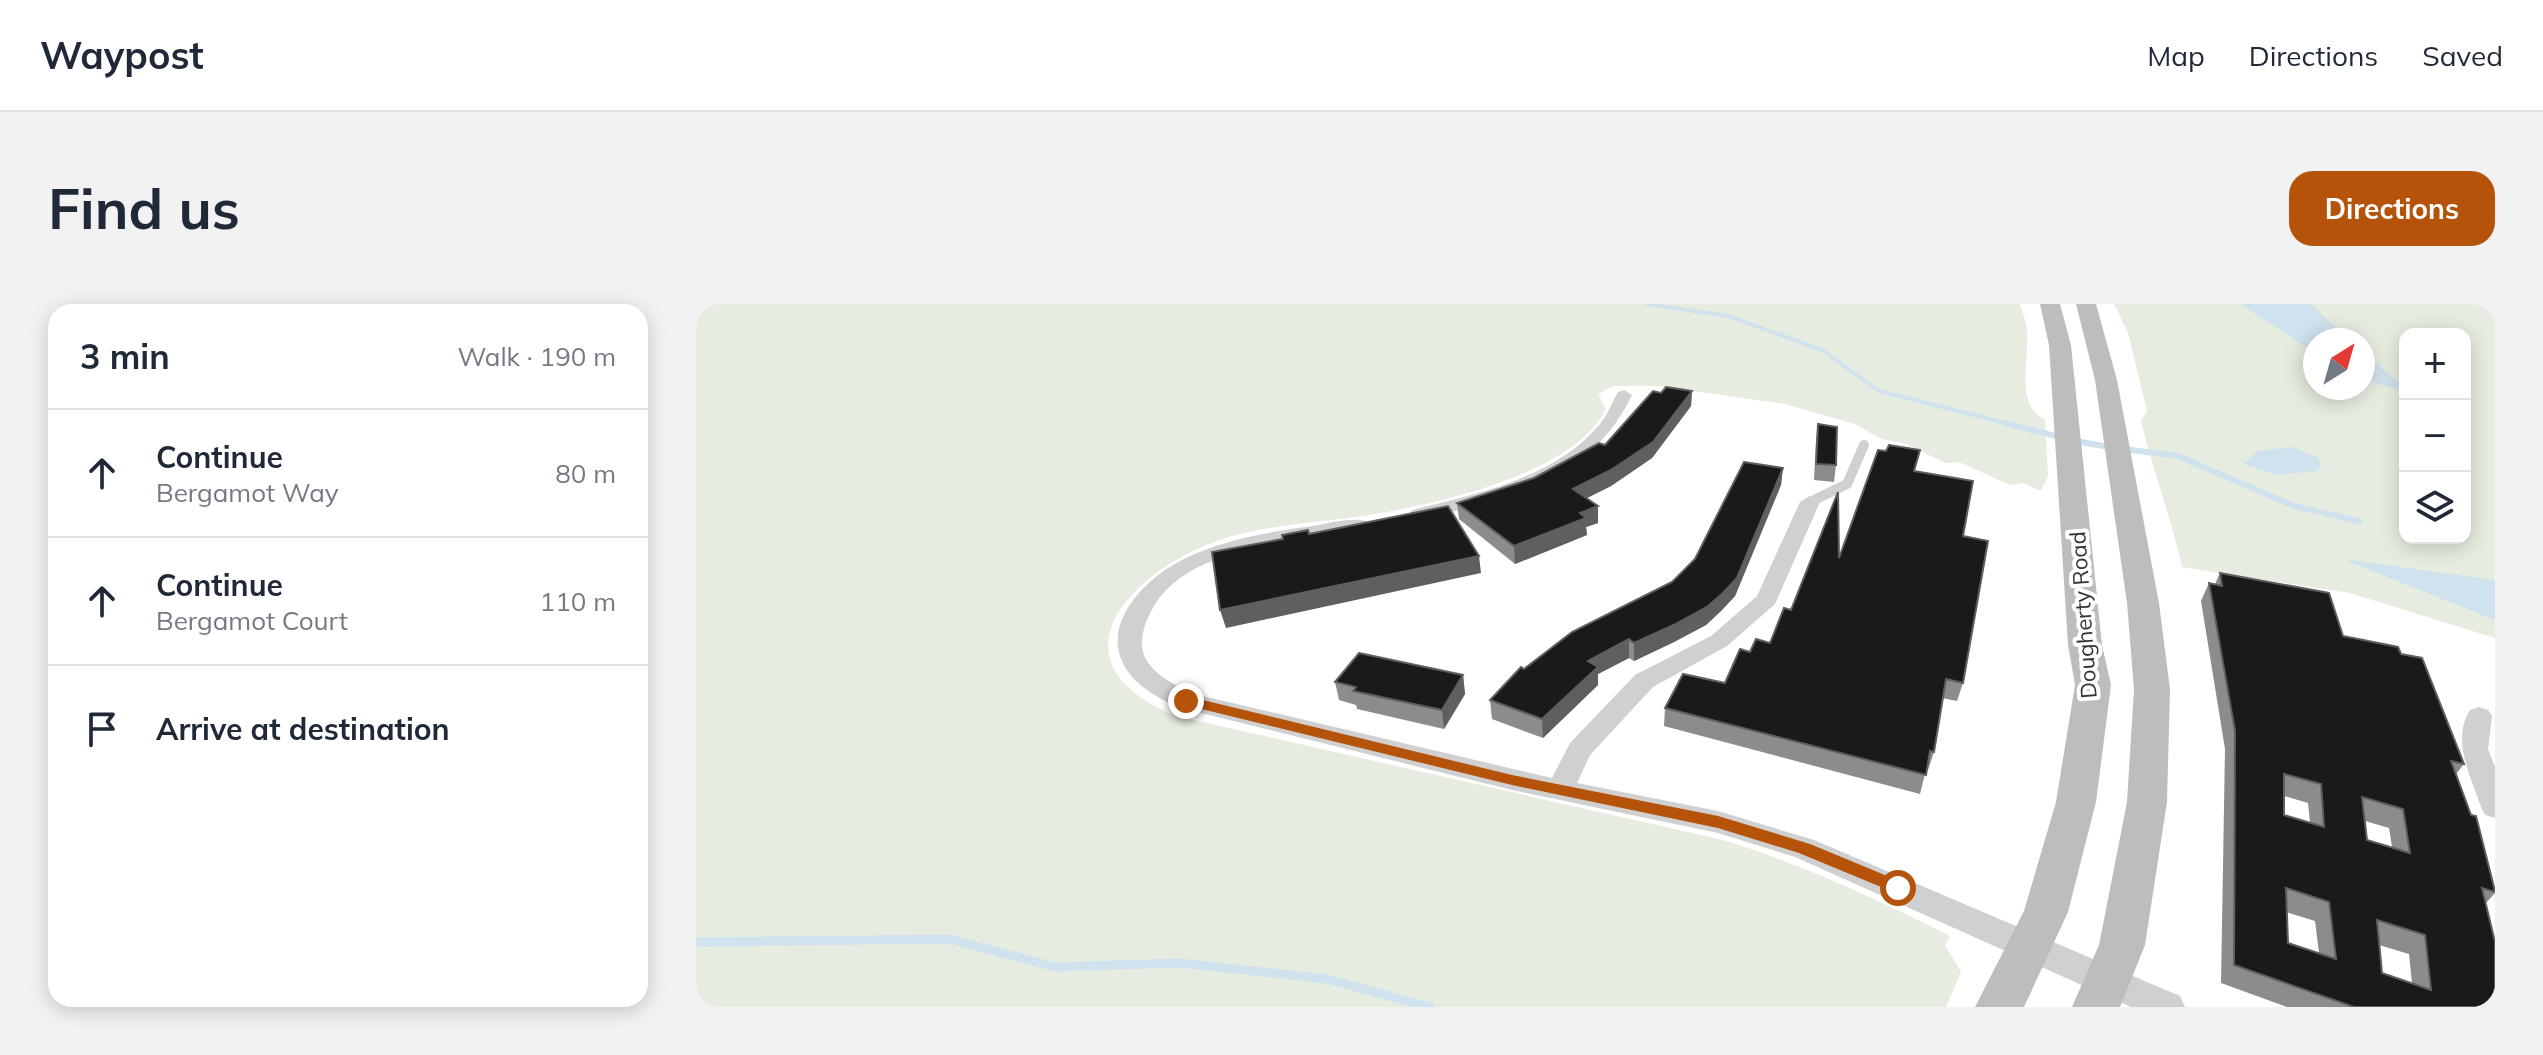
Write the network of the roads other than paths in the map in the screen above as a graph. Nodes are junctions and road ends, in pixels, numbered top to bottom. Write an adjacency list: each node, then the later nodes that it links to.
1 (2050, 304): 9 (main road, Dougherty Road)
2 (2086, 304): 10 (main road)
3 (1624, 395): 7 (street)
4 (1864, 445): 5 (lane)
5 (1810, 502): 7 (street)
6 (2479, 716): 8 (street)
7 (1560, 789): 9 (street)
8 (2495, 807)
9 (2027, 946): 10 (street); 11 (main road, Dougherty Road)
10 (2102, 994): 12 (street)
11 (1999, 1007)
12 (2168, 1007)

